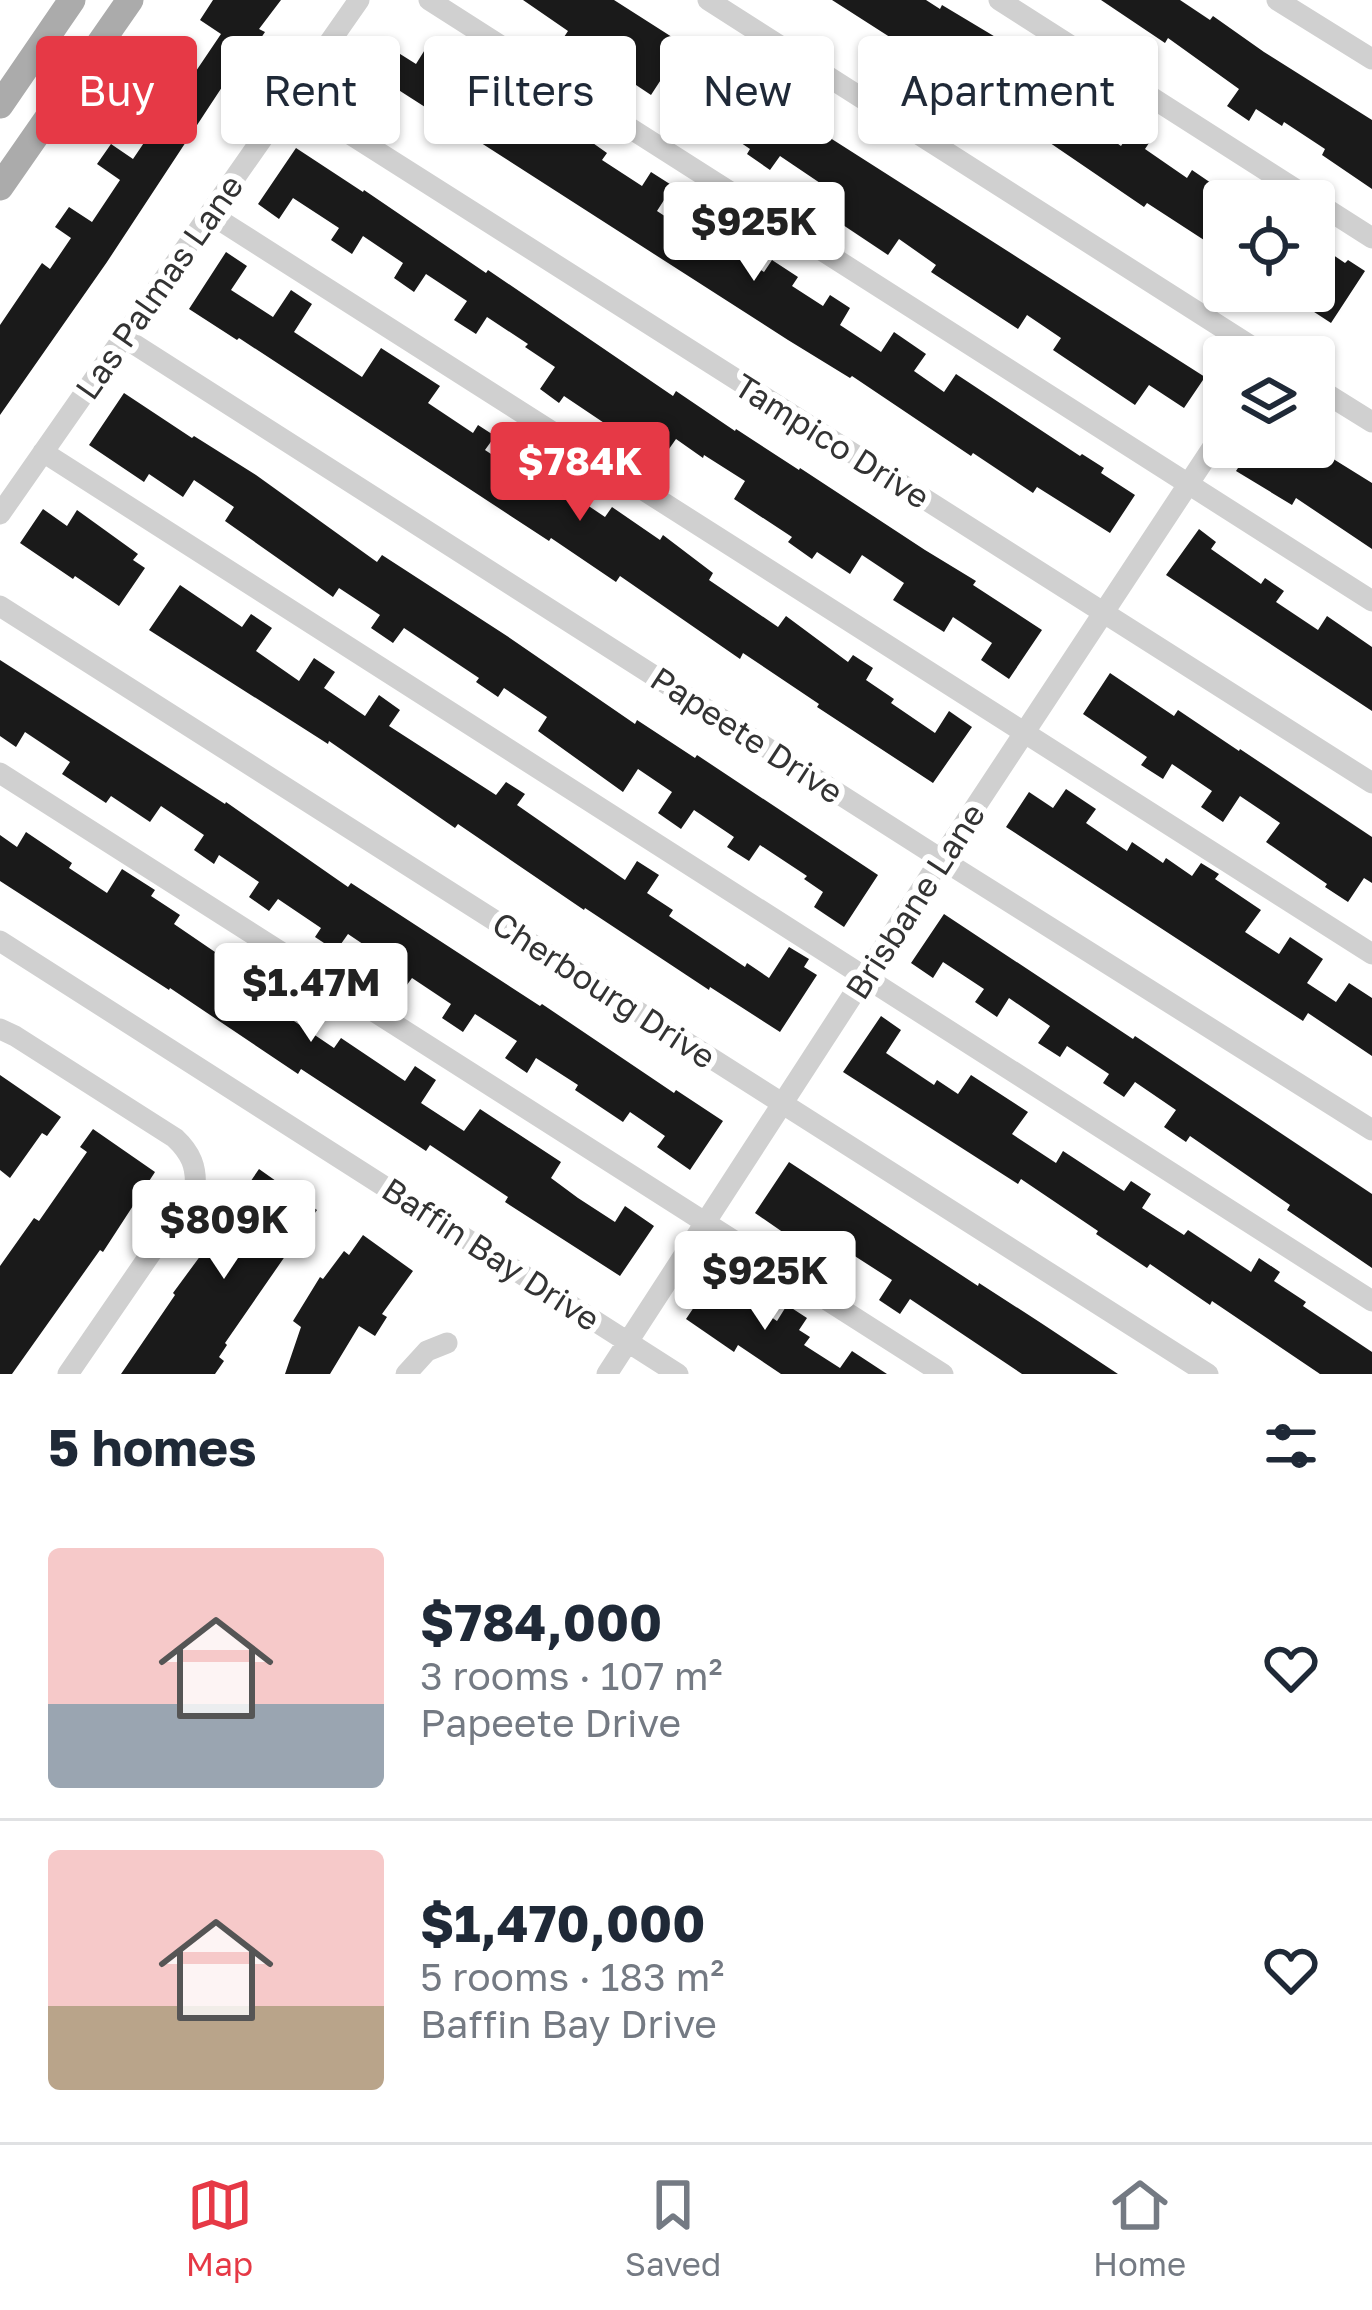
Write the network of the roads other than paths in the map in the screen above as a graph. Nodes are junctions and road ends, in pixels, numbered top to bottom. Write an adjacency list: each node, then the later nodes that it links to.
1 (72, 0): 10 (main road)
2 (130, 0): 13 (main road)
3 (359, 0): 8 (street, Las Palmas Lane)
4 (429, 0): 22 (street)
5 (709, 0): 16 (street)
6 (999, 0): 15 (street)
7 (1286, 2): 9 (street)
8 (335, 36)
9 (1372, 59)
10 (3, 94)
11 (260, 144): 14 (street, Las Palmas Lane)
12 (365, 144): 26 (street, Tampico Drive)
13 (0, 187)
14 (210, 214): 17 (street, Las Palmas Lane); 27 (street)
15 (1372, 238)
16 (1235, 336)
17 (123, 338): 20 (street, Las Palmas Lane); 30 (street, Papeete Drive)
18 (1335, 399): 19 (street)
19 (1372, 422)
20 (43, 452): 23 (street, Las Palmas Lane); 33 (street)
21 (1203, 462): 22 (street, Brisbane Lane)
22 (1189, 484): 24 (street); 26 (street, Brisbane Lane)
23 (0, 514)
24 (1372, 601)
25 (0, 605): 35 (street, Cherbourg Drive)
26 (1104, 614): 27 (street, Brisbane Lane); 29 (street, Tampico Drive)
27 (1025, 732): 30 (street, Brisbane Lane); 32 (street)
28 (0, 772): 37 (street)
29 (1372, 783)
30 (941, 859): 33 (street, Brisbane Lane); 36 (street, Papeete Drive)
31 (0, 941): 39 (street, Baffin Bay Drive)
32 (1372, 954)
33 (866, 977): 35 (street, Brisbane Lane); 38 (street)
34 (0, 1029): 41 (street)
35 (784, 1105): 37 (street, Brisbane Lane); 46 (street, Cherbourg Drive)
36 (1372, 1130)
37 (706, 1223): 39 (street, Brisbane Lane); 45 (street)
38 (1372, 1301)
39 (628, 1342): 43 (street, Brisbane Lane); 44 (street, Baffin Bay Drive)
40 (447, 1343): 42 (street)
41 (68, 1374)
42 (406, 1374)
43 (607, 1374)
44 (678, 1374)
45 (943, 1374)
46 (1208, 1374)

